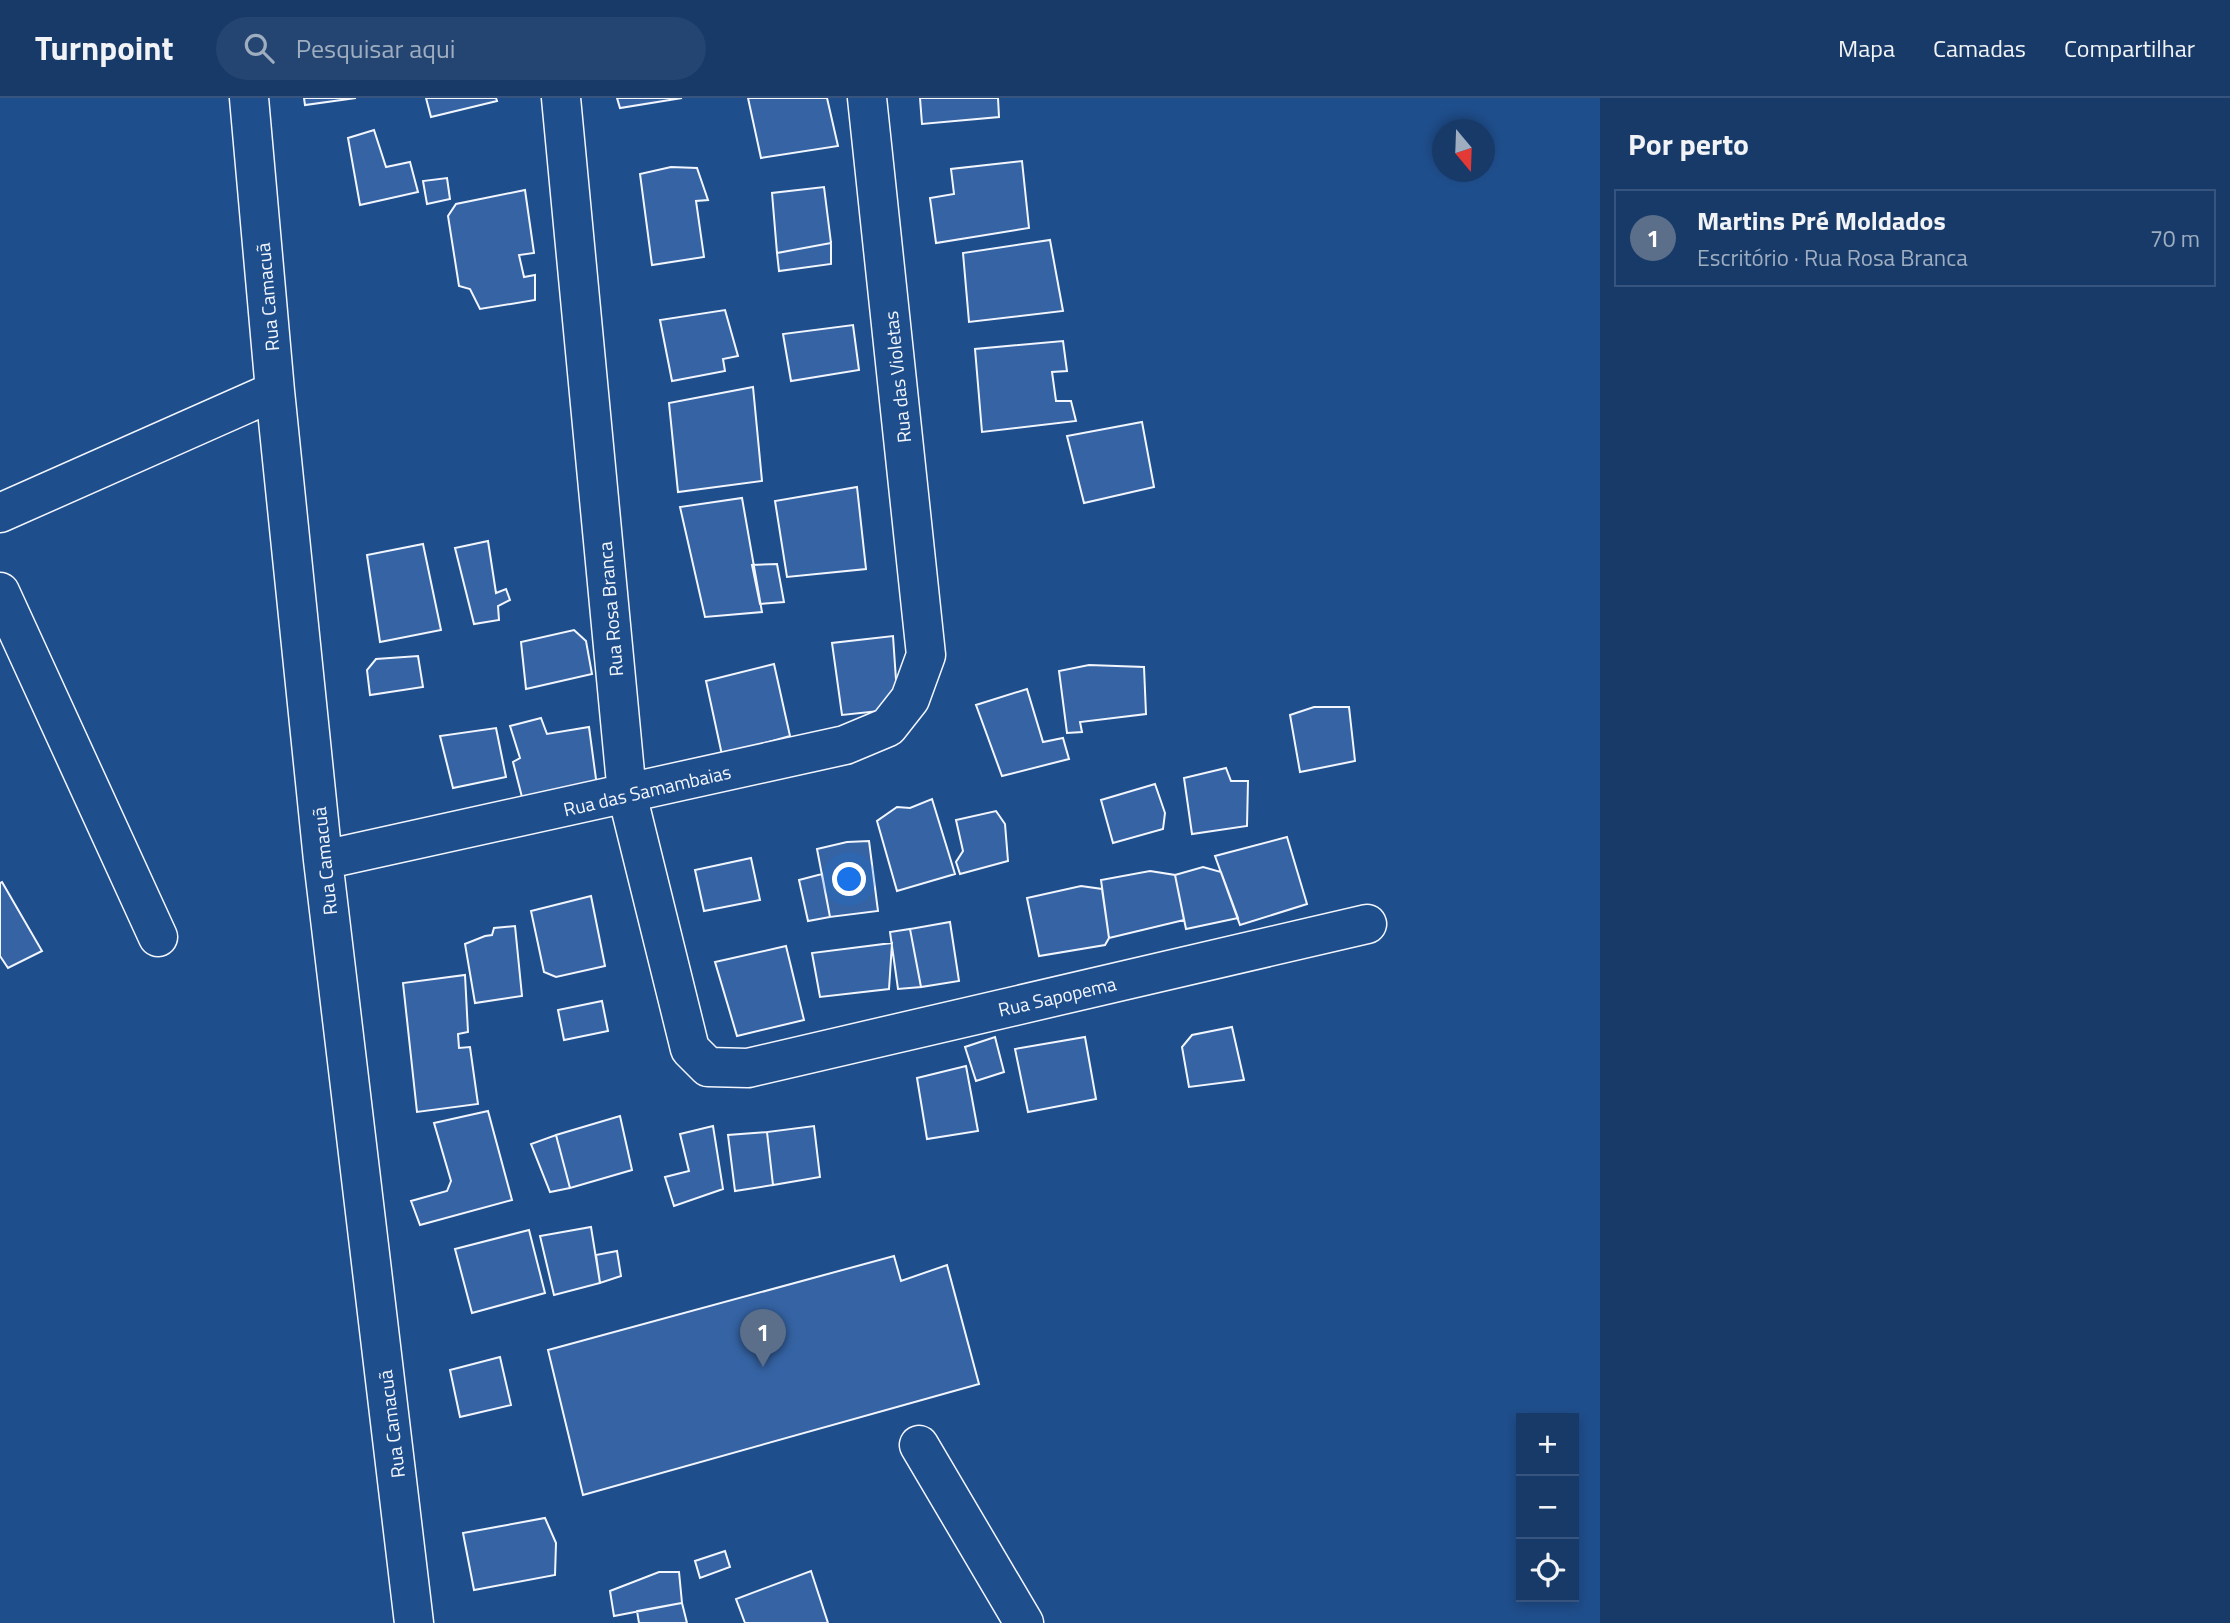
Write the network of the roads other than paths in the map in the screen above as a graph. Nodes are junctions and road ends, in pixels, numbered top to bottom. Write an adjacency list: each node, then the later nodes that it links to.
1 (249, 98): 4 (street, Rua Camacuã)
2 (561, 98): 8 (street, Rua Rosa Branca)
3 (867, 98): 7 (street, Rua das Violetas)
4 (275, 391): 5 (street); 9 (street, Rua Camacuã)
5 (0, 513)
6 (0, 592): 11 (street)
7 (926, 656): 8 (street, Rua das Samambaias)
8 (627, 794): 9 (street, Rua das Samambaias); 12 (street, Rua Rosa Branca)
9 (323, 860): 14 (street, Rua Camacuã)
10 (1367, 924): 12 (street, Rua Sapopema)
11 (158, 937)
12 (748, 1068)
13 (919, 1445): 15 (street)
14 (414, 1623)
15 (1024, 1623)

